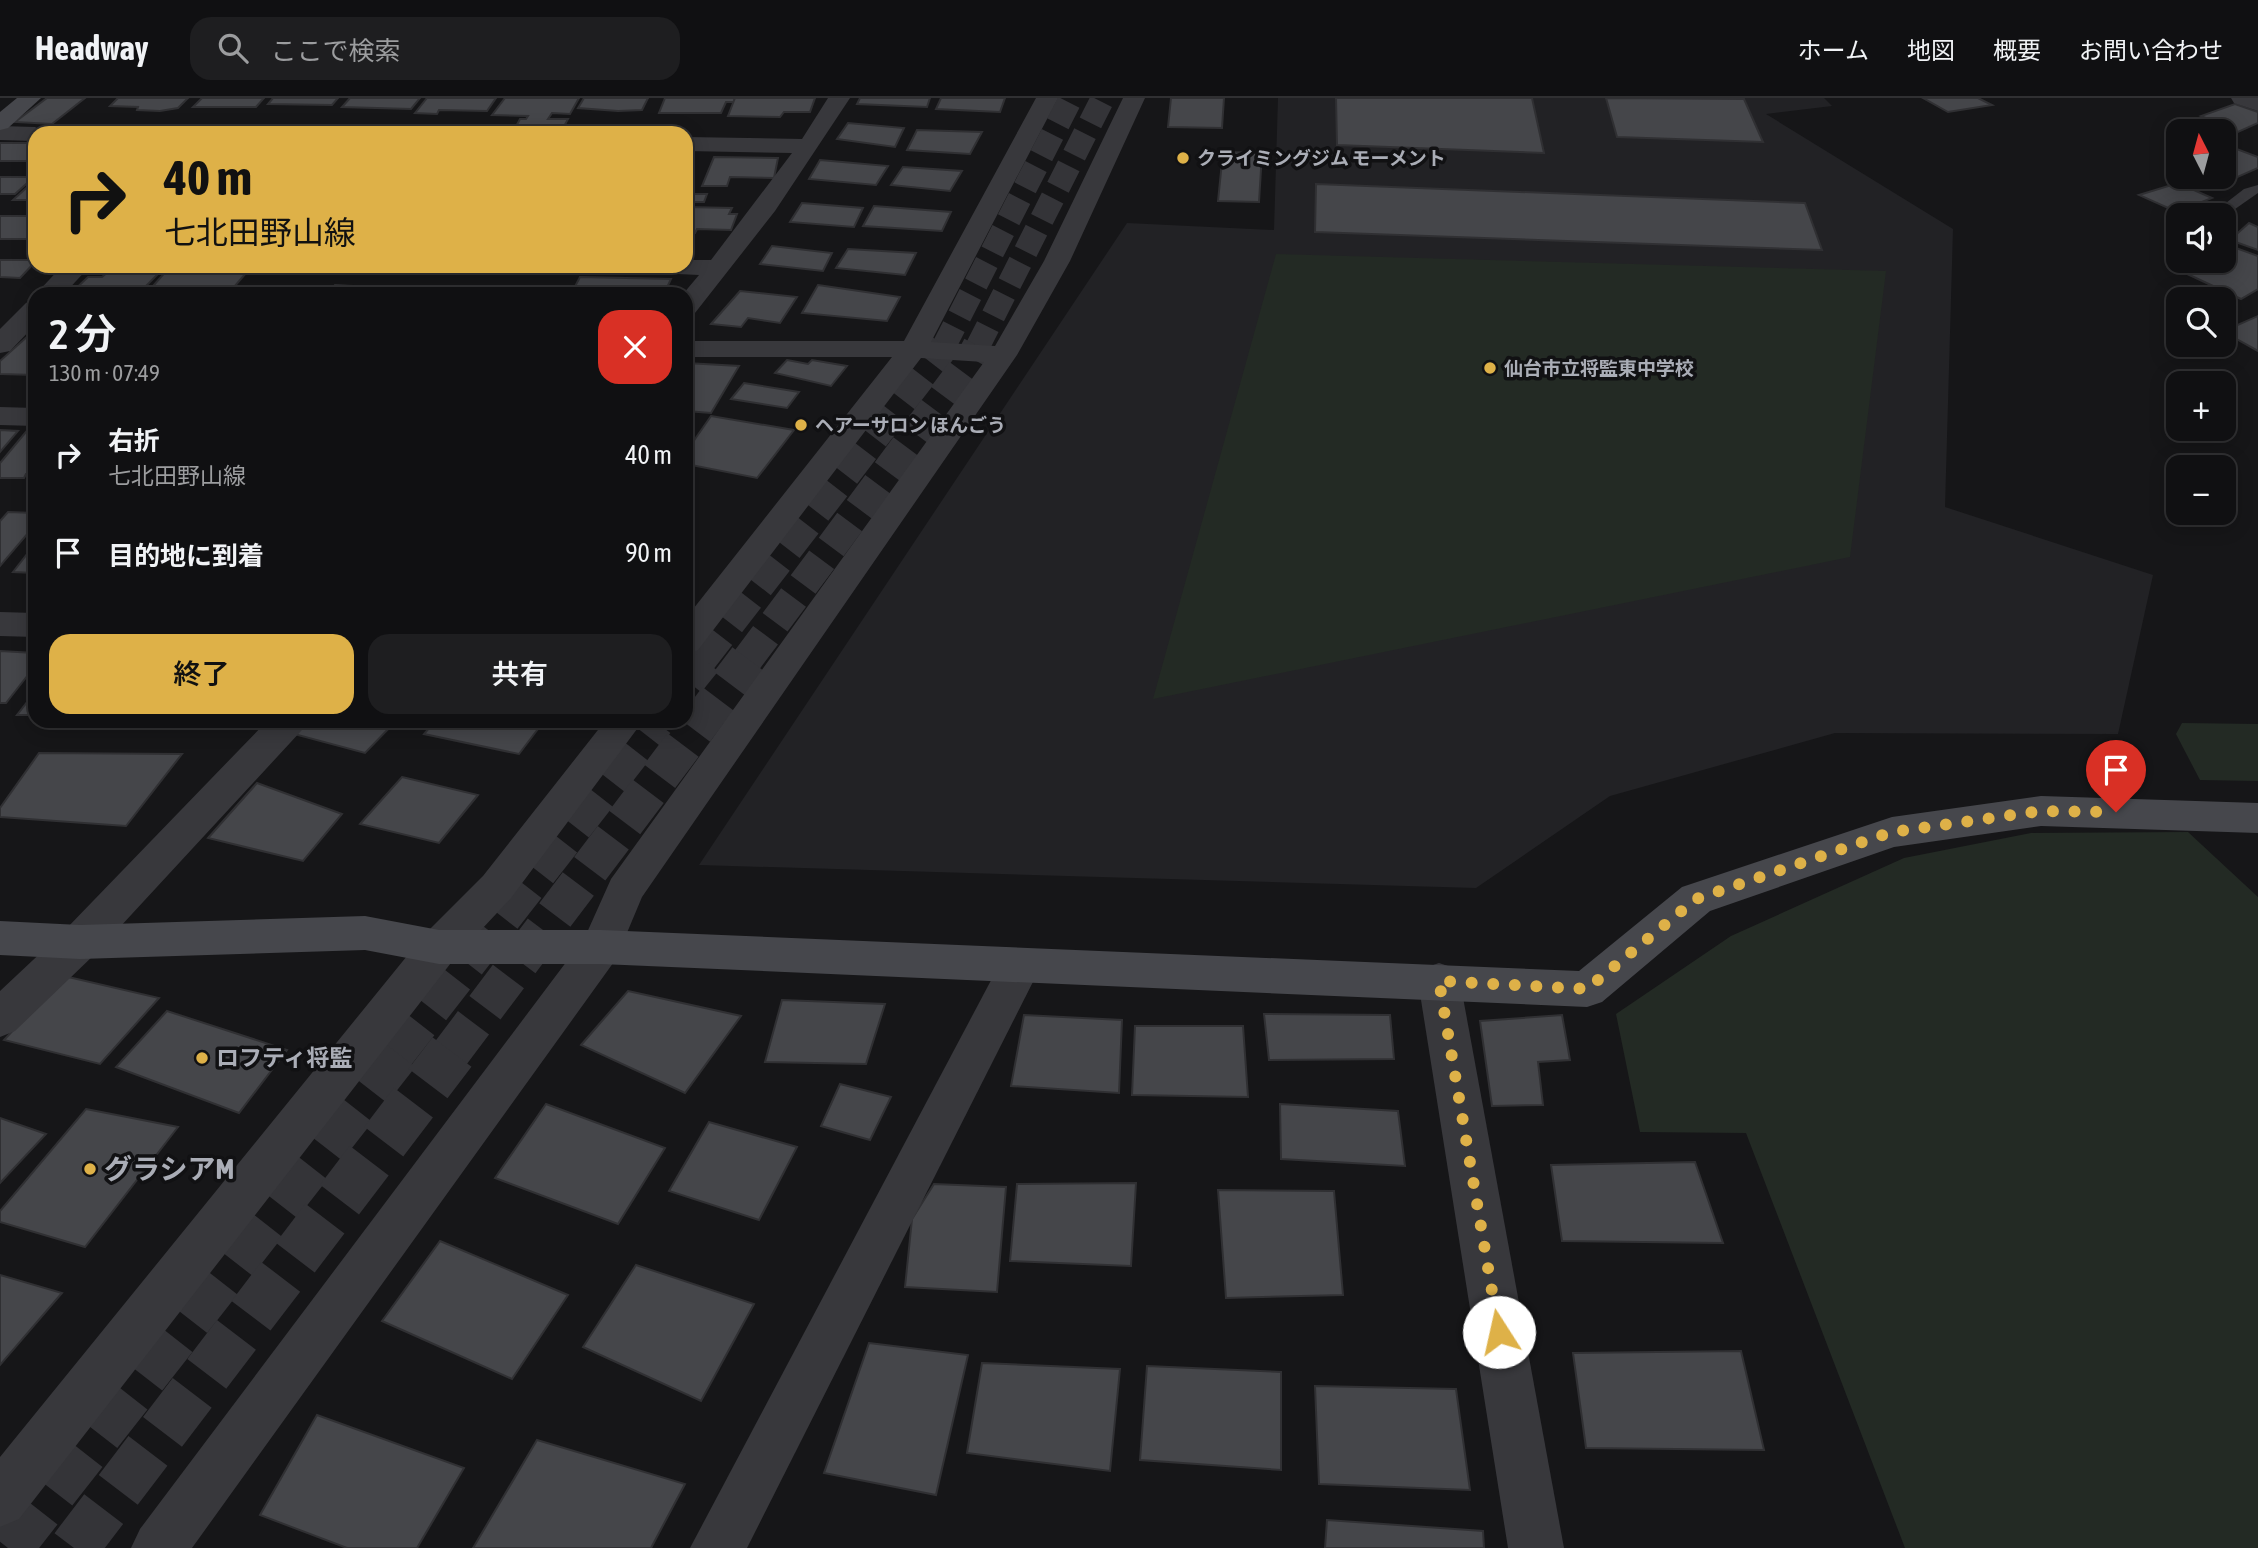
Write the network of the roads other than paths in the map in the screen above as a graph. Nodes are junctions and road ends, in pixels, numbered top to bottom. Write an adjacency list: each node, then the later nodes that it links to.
1 (30, 98): 7 (street)
2 (839, 98): 11 (street)
3 (1047, 98): 22 (street)
4 (1134, 98): 23 (street)
5 (2242, 98): 6 (street)
6 (2258, 104)
7 (0, 123)
8 (0, 133): 9 (street)
9 (28, 134)
10 (693, 144): 11 (street)
11 (809, 146): 15 (street)
12 (2258, 189): 13 (lane)
13 (2234, 203)
14 (693, 267): 15 (street)
15 (719, 268): 18 (street)
16 (69, 273): 17 (street)
17 (56, 287)
18 (693, 299)
19 (28, 316): 20 (street)
20 (0, 345)
21 (693, 349): 22 (street)
22 (913, 349): 23 (street); 28 (street)
23 (1003, 355): 35 (street)
24 (0, 416): 25 (street)
25 (28, 416)
26 (0, 624): 27 (street)
27 (28, 625)
28 (693, 633)
29 (282, 728): 33 (street)
30 (620, 728): 34 (street)
31 (2258, 818): 37 (street)
32 (0, 938): 33 (street)
33 (80, 942): 34 (street); 38 (street)
34 (439, 947): 35 (street); 39 (street)
35 (601, 947): 36 (street); 40 (street)
36 (1020, 965): 37 (street); 41 (street)
37 (1439, 981): 42 (street)
38 (0, 1018)
39 (0, 1500)
40 (159, 1548)
41 (718, 1548)
42 (1536, 1548)

